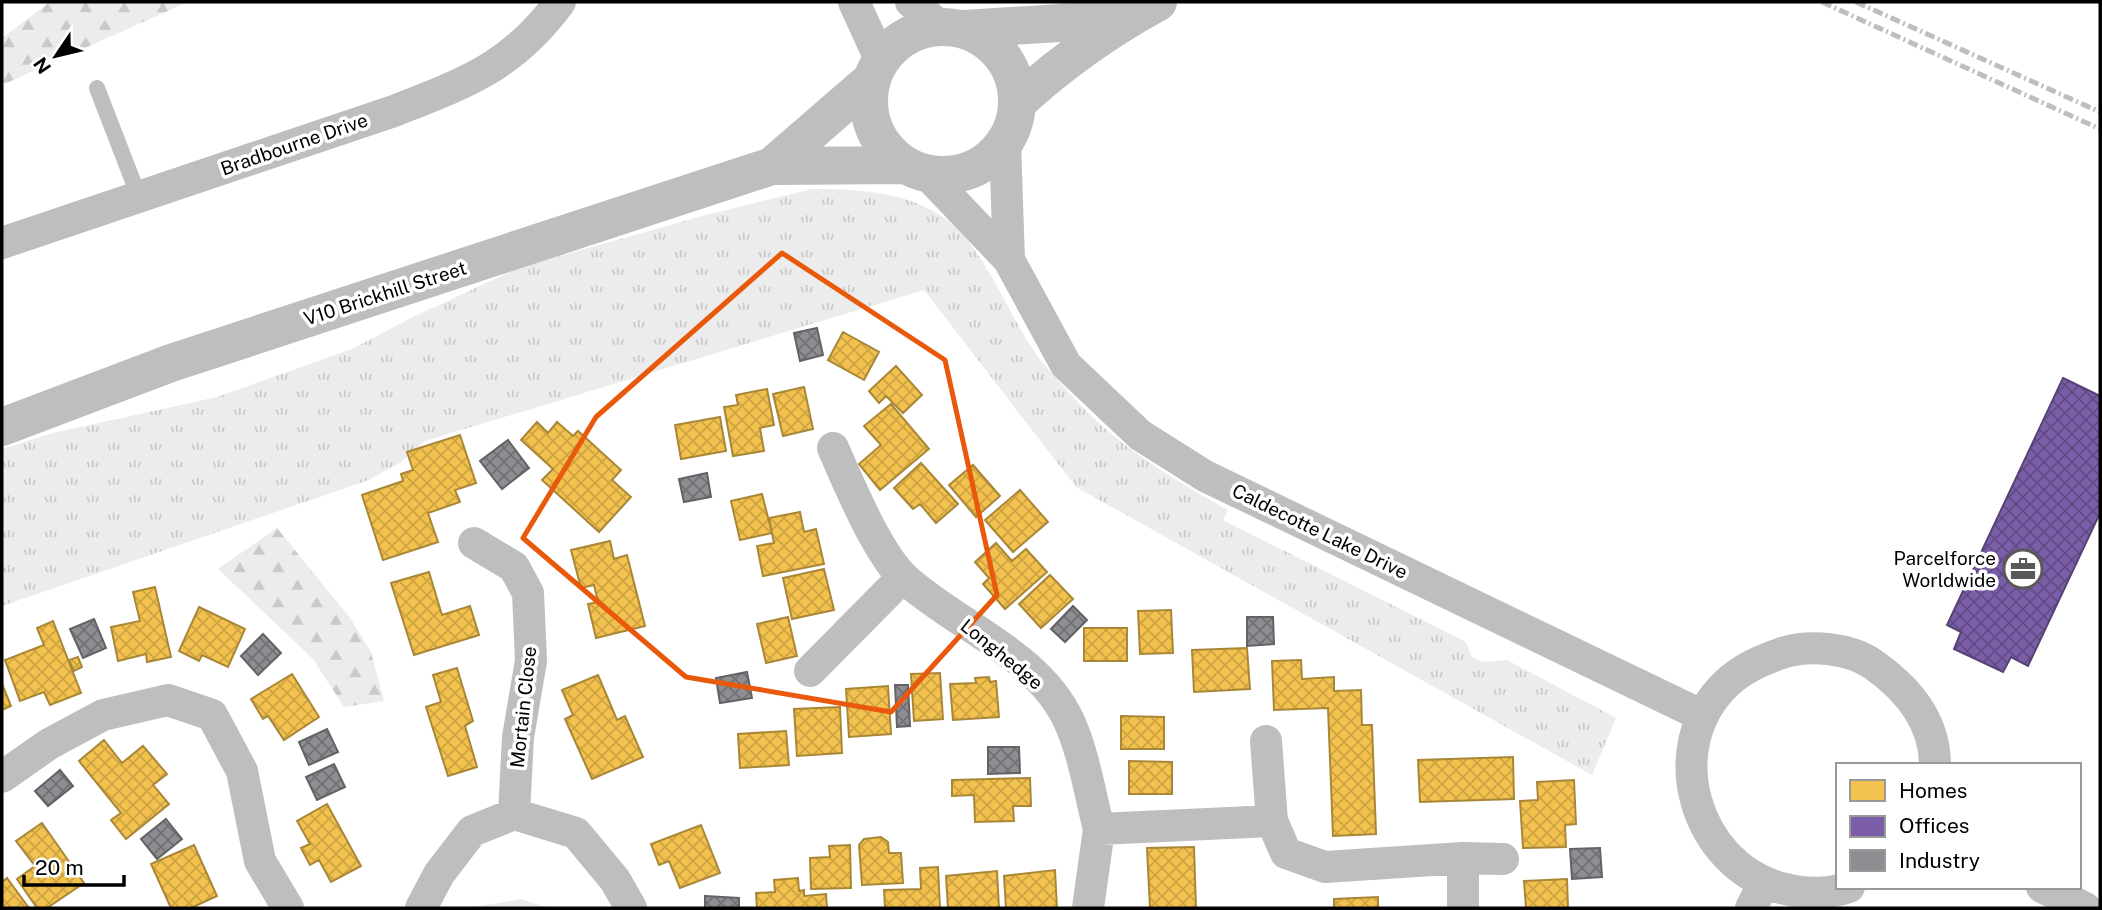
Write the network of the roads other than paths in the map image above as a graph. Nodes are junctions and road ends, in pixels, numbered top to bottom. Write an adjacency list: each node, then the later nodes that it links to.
1 (560, 2): 12 (street, Bradbourne Drive)
2 (854, 2): 6 (street)
3 (911, 2): 5 (street)
4 (1142, 10): 5 (street); 8 (street)
5 (952, 27): 6 (street); 8 (street)
6 (875, 70): 10 (street, V10 Brickhill Street); 11 (street)
7 (97, 88): 12 (lane)
8 (1017, 103): 9 (street)
9 (1005, 142): 11 (street); 14 (street, Caldecotte Lake Drive)
10 (772, 166): 11 (street, V10 Brickhill Street); 15 (street, V10 Brickhill Street)
11 (916, 170): 14 (street, Caldecotte Lake Drive)
12 (139, 197): 13 (street, Bradbourne Drive)
13 (2, 243)
14 (1009, 260): 20 (street, Caldecotte Lake Drive)
15 (2, 427)
16 (833, 448): 18 (street, Longhedge)
17 (474, 542): 24 (street, Mortain Close)
18 (903, 577): 19 (street); 26 (street, Longhedge)
19 (810, 671)
20 (1703, 716): 22 (street); 31 (street)
21 (1266, 741): 25 (street)
22 (1935, 763)
23 (2, 777): 32 (street)
24 (514, 814): 33 (street); 34 (street)
25 (1272, 821): 26 (street); 27 (street)
26 (1099, 829): 35 (street, Longhedge)
27 (1463, 858): 28 (street); 36 (street)
28 (1503, 859)
29 (1844, 889): 31 (street)
30 (2046, 889): 37 (street)
31 (1757, 896)
32 (288, 908)
33 (421, 908)
34 (631, 908)
35 (1088, 908)
36 (1463, 908)
37 (2085, 908)

